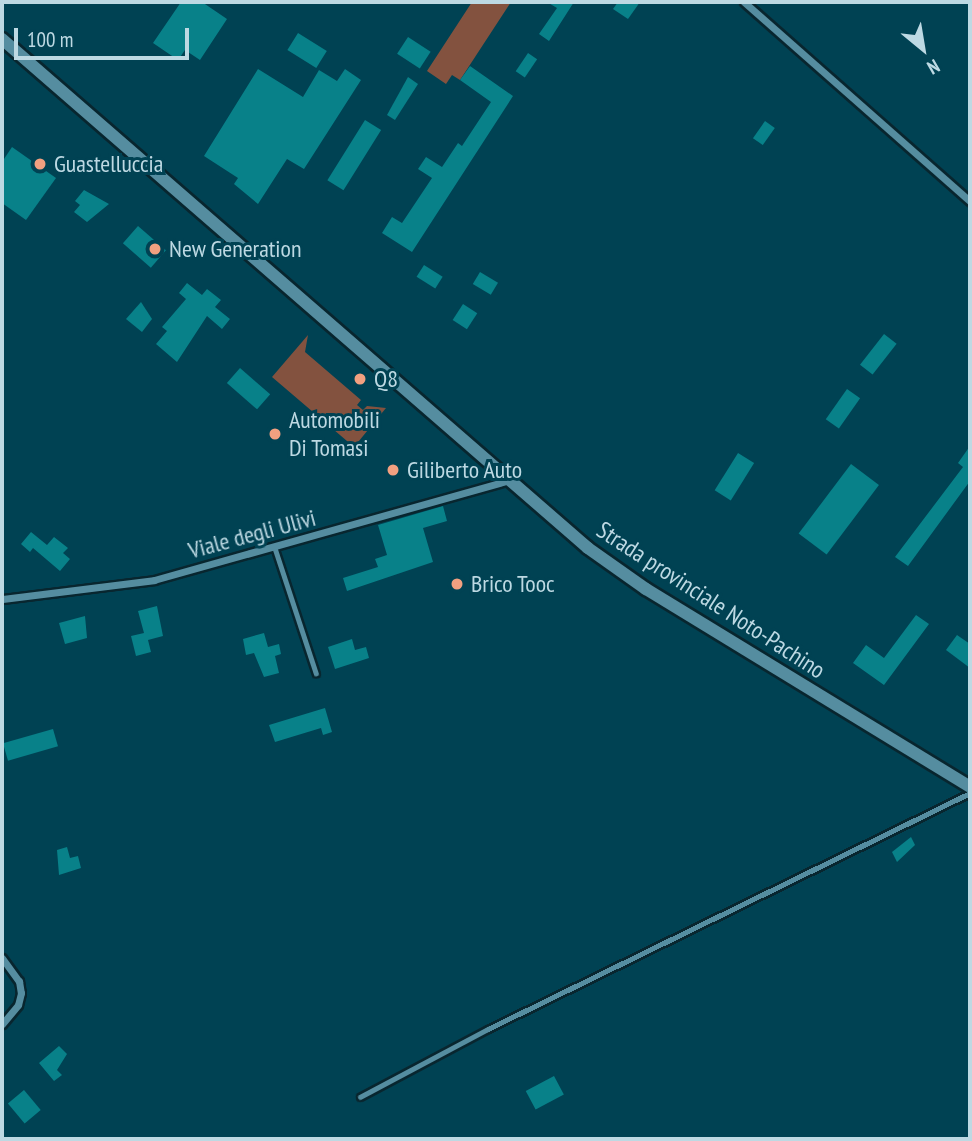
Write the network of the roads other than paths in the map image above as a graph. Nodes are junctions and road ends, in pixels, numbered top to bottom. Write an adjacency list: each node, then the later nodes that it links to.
1 (744, 2): 3 (street)
2 (2, 39): 4 (street, Strada provinciale Noto-Pachino)
3 (970, 201)
4 (507, 481): 5 (street, Viale degli Ulivi); 8 (street, Strada provinciale Noto-Pachino)
5 (275, 548): 6 (street, Viale degli Ulivi); 7 (lane)
6 (2, 599)
7 (316, 673)
8 (970, 787)
9 (970, 793): 12 (lane)
10 (2, 958): 11 (street)
11 (2, 1024)
12 (360, 1097)

